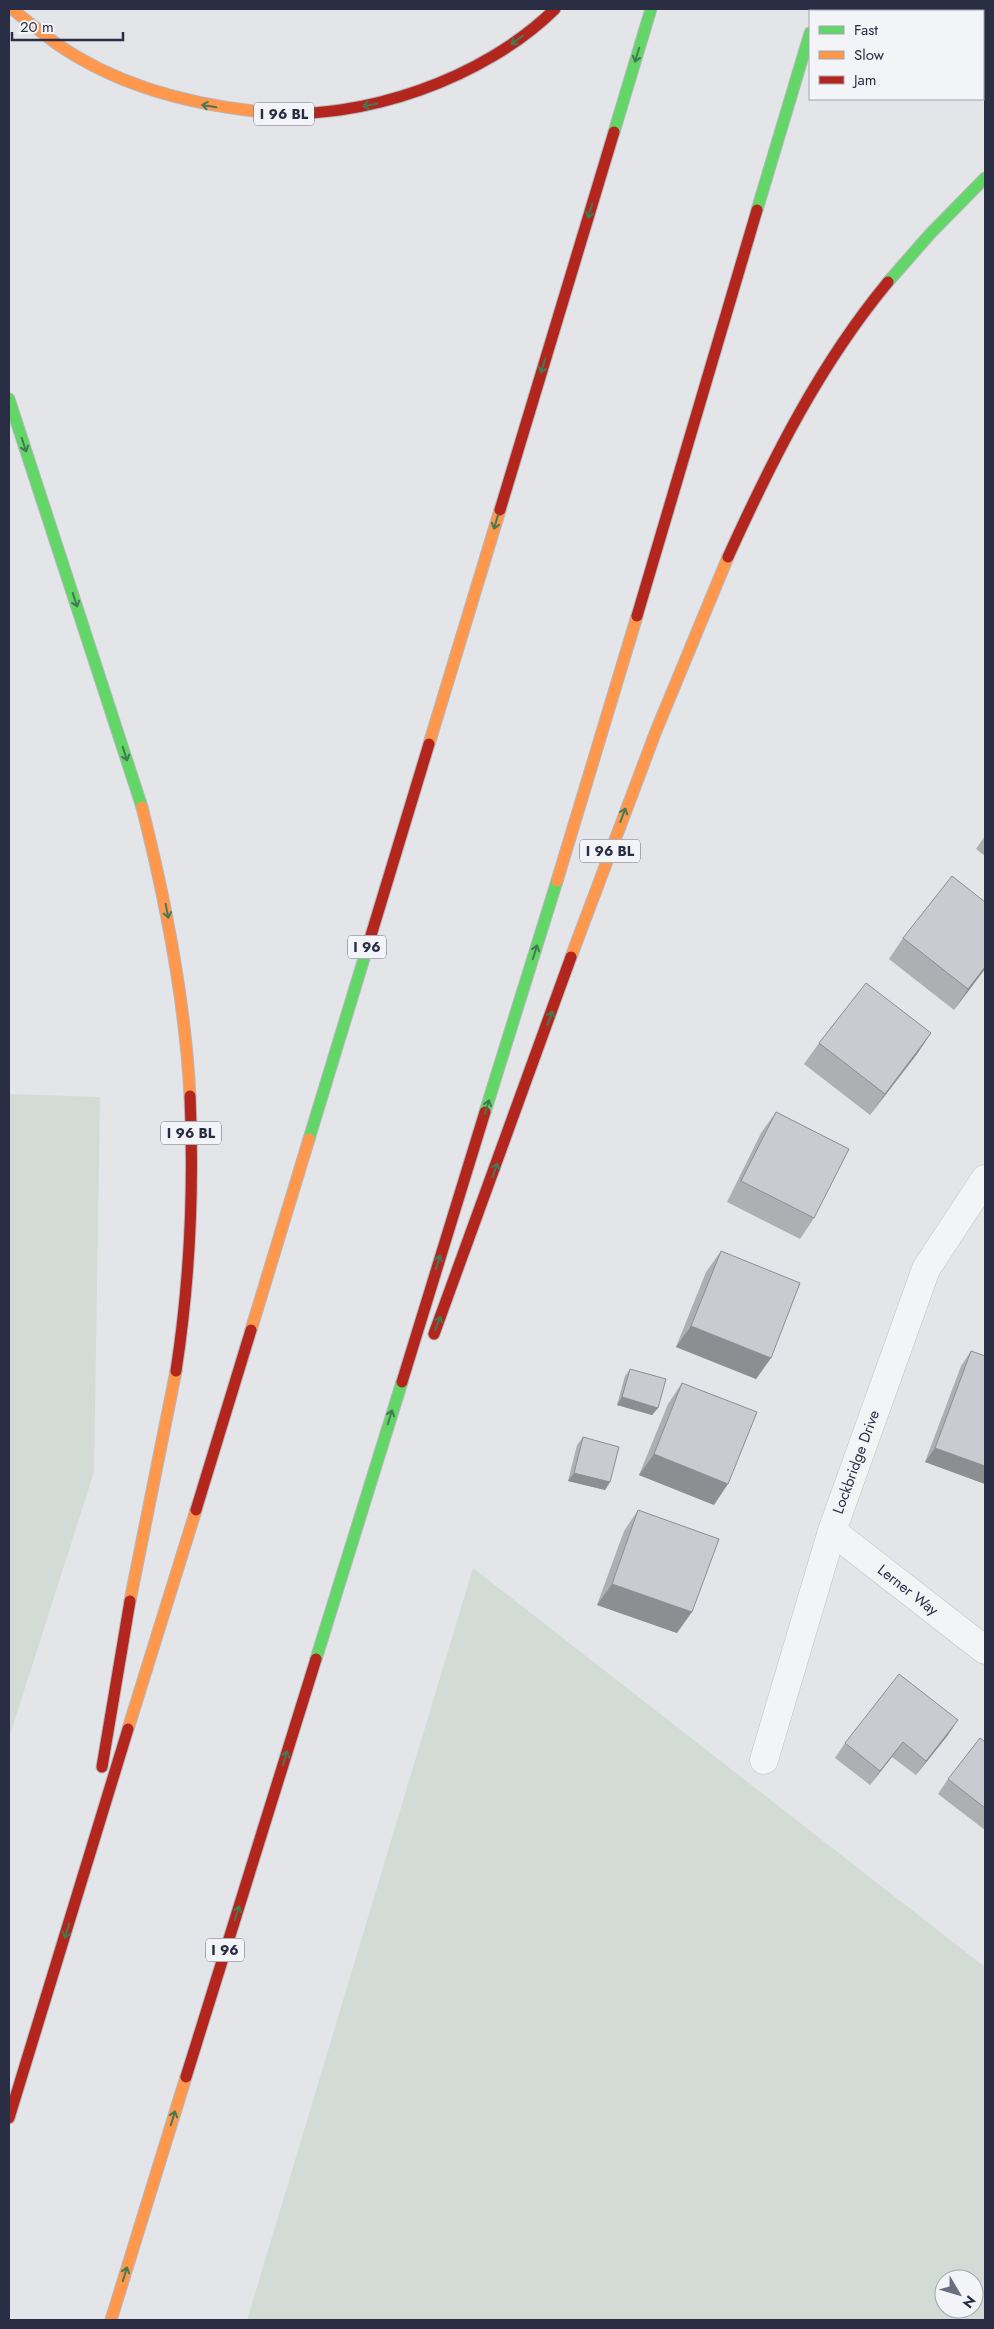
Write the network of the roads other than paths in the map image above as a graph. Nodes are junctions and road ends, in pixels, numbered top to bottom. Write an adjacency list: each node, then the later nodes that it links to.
1 (12, 9): 2 (highway, I 96 BL, one-way to 1)
2 (555, 9)
3 (652, 9): 14 (highway, I 96, one-way to 14)
4 (809, 37): 11 (highway, I 96, one-way to 4)
5 (985, 178): 8 (highway, I 96 BL, one-way to 5)
6 (9, 399): 14 (highway, I 96 BL, one-way to 14)
7 (985, 1179): 10 (street, Lockbridge Drive)
8 (429, 1347)
9 (411, 1394): 11 (highway)
10 (832, 1531): 12 (street, Lerner Way); 13 (street, Lockbridge Drive)
11 (339, 1581): 16 (highway, I 96, one-way to 11)
12 (985, 1650)
13 (764, 1760)
14 (81, 1884): 15 (highway, I 96, one-way to 15)
15 (9, 2118)
16 (111, 2320)

